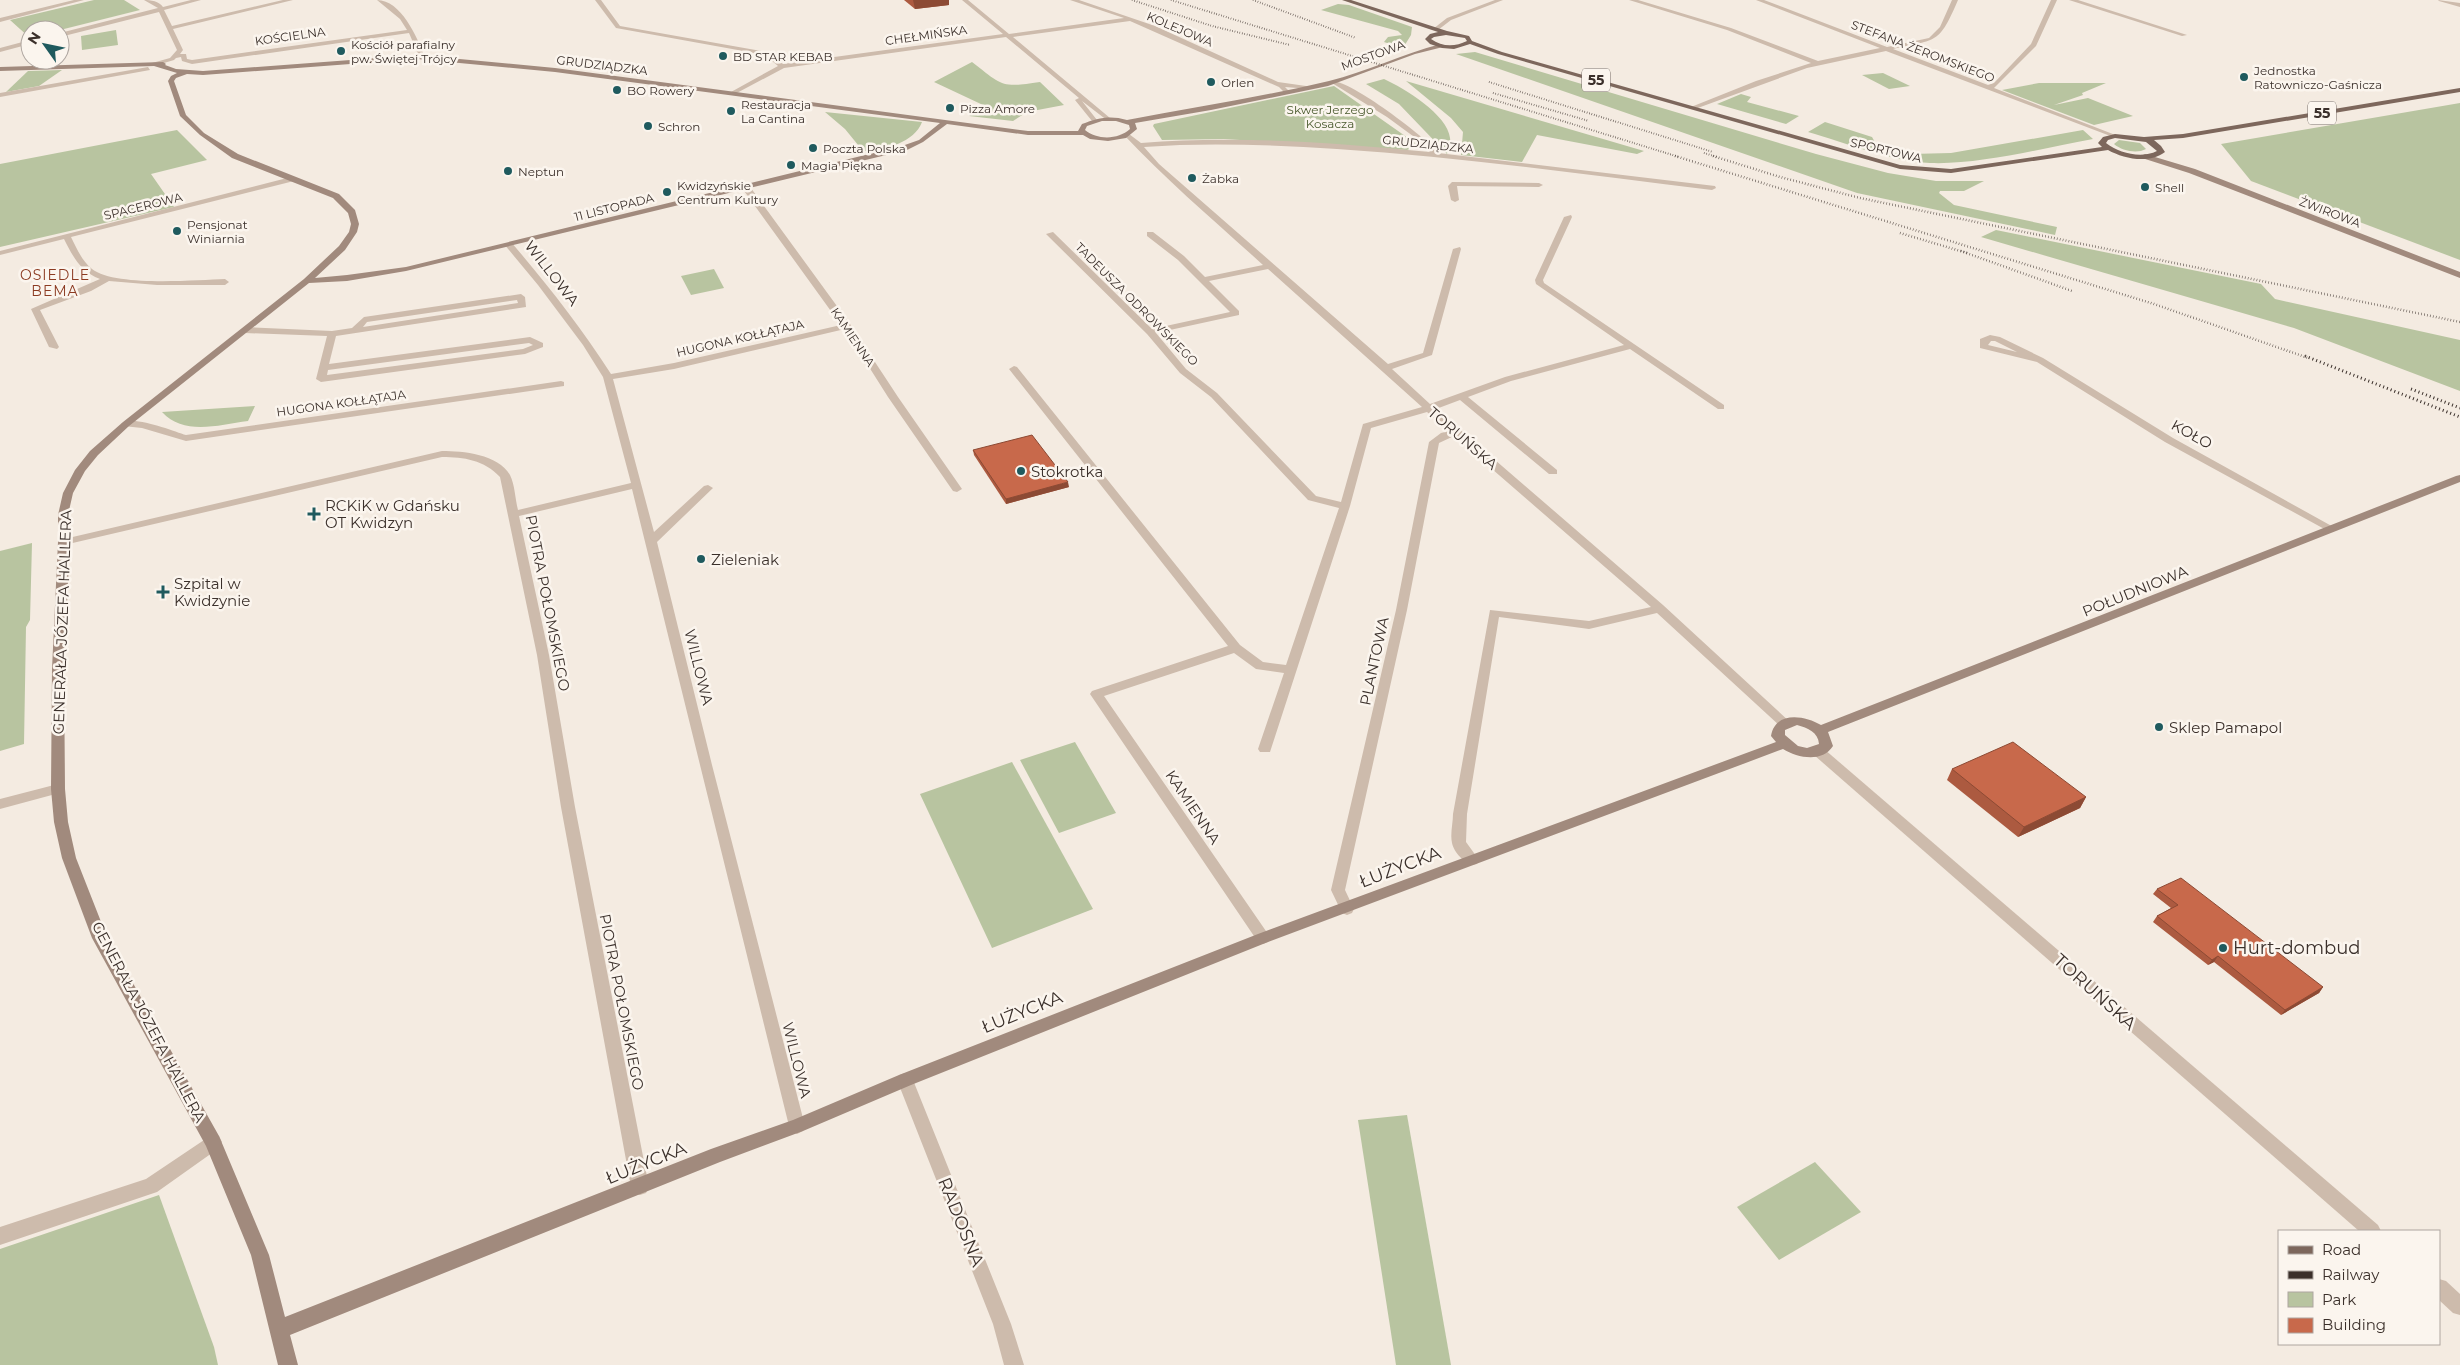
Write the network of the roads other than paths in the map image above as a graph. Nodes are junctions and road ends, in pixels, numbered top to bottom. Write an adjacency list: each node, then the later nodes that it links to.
1 (81, 0): 19 (street)
2 (147, 0): 18 (street)
3 (198, 0): 18 (street)
4 (290, 0): 21 (street)
5 (380, 0): 22 (street)
6 (598, 0): 40 (street)
7 (965, 0): 26 (street)
8 (1073, 0): 20 (street, KOLEJOWA)
9 (1345, 0): 23 (main road)
10 (1500, 0): 23 (street)
11 (1632, 0): 38 (street)
12 (1759, 0): 32 (street, STEFANA ŻEROMSKIEGO)
13 (1955, 0): 32 (street)
14 (2054, 0): 47 (street)
15 (2072, 0): 25 (street)
16 (2441, 0): 17 (street)
17 (2460, 5)
18 (161, 10): 21 (street); 24 (street)
19 (0, 20)
20 (1130, 20): 26 (street, CHEŁMIŃSKA); 45 (street, KOLEJOWA)
21 (170, 28): 36 (street)
22 (412, 31): 36 (street, KOŚCIELNA); 37 (street)
23 (1434, 32): 27 (main road, 55); 28 (main road)
24 (70, 33)
25 (2184, 35)
26 (1007, 36): 40 (street, CHEŁMIŃSKA); 51 (street)
27 (1470, 42): 31 (main road, 55); 35 (main road, 55)
28 (1432, 43): 30 (main road, 55); 34 (street, MOSTOWA)
29 (20, 45): 33 (street)
30 (1441, 46): 31 (main road, 55); 34 (street, MOSTOWA)
31 (1463, 46): 35 (main road, 55)
32 (1886, 48): 38 (street); 47 (street, STEFANA ŻEROMSKIEGO)
33 (0, 50)
34 (1420, 50): 44 (street, MOSTOWA)
35 (1500, 53): 53 (main road, 55)
36 (176, 56): 39 (street)
37 (417, 57): 43 (street, GRUDZIĄDZKA); 50 (street, GRUDZIĄDZKA)
38 (1818, 63): 53 (street)
39 (154, 64): 41 (street, GRUDZIĄDZKA); 43 (street, GRUDZIĄDZKA)
40 (782, 66): 50 (street, CHEŁMIŃSKA)
41 (0, 68)
42 (148, 69): 52 (street)
43 (186, 72): 72 (street, GENERAŁA JÓZEFA HALLERA)
44 (1334, 82): 46 (street, MOSTOWA); 49 (street, MOSTOWA); 69 (street)
45 (1276, 84): 46 (street, KOLEJOWA); 49 (street, KOLEJOWA)
46 (1310, 86): 49 (street, MOSTOWA)
47 (1988, 88): 58 (street, STEFANA ŻEROMSKIEGO)
48 (2460, 90): 62 (main road, 55)
49 (1287, 92): 57 (street, MOSTOWA)
50 (733, 93): 56 (street, GRUDZIĄDZKA)
51 (1075, 93): 54 (street); 55 (street)
52 (0, 96)
53 (1692, 108): 67 (main road, SPORTOWA / 55)
54 (1108, 119): 55 (street, MOSTOWA); 57 (street, MOSTOWA)
55 (1094, 120): 59 (street)
56 (947, 121): 59 (street, GRUDZIĄDZKA); 74 (street, 11 LISTOPADA)
57 (1131, 124): 60 (street)
58 (2079, 124): 61 (street, STEFANA ŻEROMSKIEGO); 64 (street, STEFANA ŻEROMSKIEGO)
59 (1082, 130): 63 (street, GRUDZIĄDZKA)
60 (1127, 135): 63 (street, GRUDZIĄDZKA); 66 (street, TORUŃSKA)
61 (2116, 136): 64 (main road, 55); 65 (main road, 55)
62 (2184, 136): 65 (main road, 55); 68 (main road, 55)
63 (1116, 138): 66 (street, TORUŃSKA)
64 (2105, 138): 67 (main road)
65 (2143, 139): 68 (main road, 55)
66 (1141, 148): 69 (street, GRUDZIĄDZKA); 84 (street, TORUŃSKA)
67 (2109, 148): 70 (main road, 55)
68 (2158, 150): 70 (main road, 55); 71 (street, ŻWIROWA)
69 (1436, 155): 75 (street, GRUDZIĄDZKA)
70 (2145, 156): 71 (street, ŻWIROWA)
71 (2192, 171): 85 (street, ŻWIROWA)
72 (291, 179): 80 (street, SPACEROWA); 89 (street, GENERAŁA JÓZEFA HALLERA)
73 (1539, 185): 76 (street)
74 (745, 186): 81 (street, 11 LISTOPADA); 90 (street, KAMIENNA)
75 (1712, 188)
76 (1454, 200)
77 (1568, 218): 95 (street)
78 (1050, 234): 93 (street, TADEUSZA ODROWSKIEGO)
79 (1150, 234): 87 (street)
80 (66, 237): 83 (street, SPACEROWA); 86 (street)
81 (508, 244): 89 (street, 11 LISTOPADA); 101 (street, WILLOWA)
82 (1456, 249): 99 (street)
83 (0, 254)
84 (1268, 266): 87 (street); 99 (street, TORUŃSKA)
85 (2460, 274)
86 (109, 278): 88 (street); 96 (street)
87 (1203, 280): 93 (street)
88 (225, 282)
89 (307, 282): 92 (street, GENERAŁA JÓZEFA HALLERA)
90 (847, 326): 101 (street, HUGONA KOŁŁĄTAJA); 112 (street, KAMIENNA)
91 (356, 329): 91 (street); 94 (street)
92 (245, 330): 94 (street); 106 (street, GENERAŁA JÓZEFA HALLERA)
93 (1150, 332): 113 (street, TADEUSZA ODROWSKIEGO)
94 (332, 334): 98 (street)
95 (1632, 346): 103 (street); 104 (street)
96 (54, 347)
97 (2040, 360): 97 (street, KOŁO); 115 (street, KOŁO)
98 (324, 368): 98 (street)
99 (1386, 368): 105 (street, TORUŃSKA)
100 (1014, 369): 119 (street)
101 (608, 377): 110 (street, WILLOWA)
102 (561, 384): 106 (street, HUGONA KOŁŁĄTAJA)
103 (1462, 397): 105 (street); 108 (street)
104 (1721, 407)
105 (1429, 408): 107 (street, TORUŃSKA); 113 (street)
106 (126, 424): 117 (street, GENERAŁA JÓZEFA HALLERA)
107 (1456, 432): 118 (street, TORUŃSKA); 129 (street, PLANTOWA)
108 (1553, 472)
109 (2460, 478): 115 (street, POŁUDNIOWA)
110 (636, 485): 114 (street); 116 (street, WILLOWA)
111 (708, 488): 116 (street)
112 (957, 489)
113 (1345, 506): 120 (street)
114 (514, 514): 117 (street, PIOTRA POŁOMSKIEGO); 134 (street, PIOTRA POŁOMSKIEGO)
115 (2332, 529): 122 (street, POŁUDNIOWA)
116 (651, 541): 132 (street, WILLOWA)
117 (64, 542): 126 (street, GENERAŁA JÓZEFA HALLERA)
118 (1659, 608): 121 (street, TORUŃSKA); 128 (street)
119 (1236, 648): 120 (street); 130 (street, KAMIENNA)
120 (1290, 670): 124 (street)
121 (1785, 723): 122 (street); 123 (street)
122 (1820, 730): 125 (street)
123 (1784, 744): 125 (street); 128 (street, ŁUŻYCKA)
124 (1265, 750)
125 (1819, 752): 135 (street, TORUŃSKA)
126 (58, 789): 127 (street); 133 (street, GENERAŁA JÓZEFA HALLERA)
127 (0, 804)
128 (1472, 860): 129 (street, ŁUŻYCKA)
129 (1347, 908): 130 (street, ŁUŻYCKA)
130 (1262, 938): 131 (street, ŁUŻYCKA)
131 (905, 1080): 132 (street, ŁUŻYCKA); 141 (street, RADOSNA)
132 (797, 1126): 134 (street, ŁUŻYCKA)
133 (214, 1142): 136 (street); 139 (street, GENERAŁA JÓZEFA HALLERA)
134 (640, 1187): 139 (street, ŁUŻYCKA)
135 (2371, 1230)
136 (0, 1236)
137 (2440, 1289): 138 (street)
138 (2460, 1306)
139 (280, 1329): 140 (street, GENERAŁA JÓZEFA HALLERA)
140 (288, 1365)
141 (1014, 1365)

